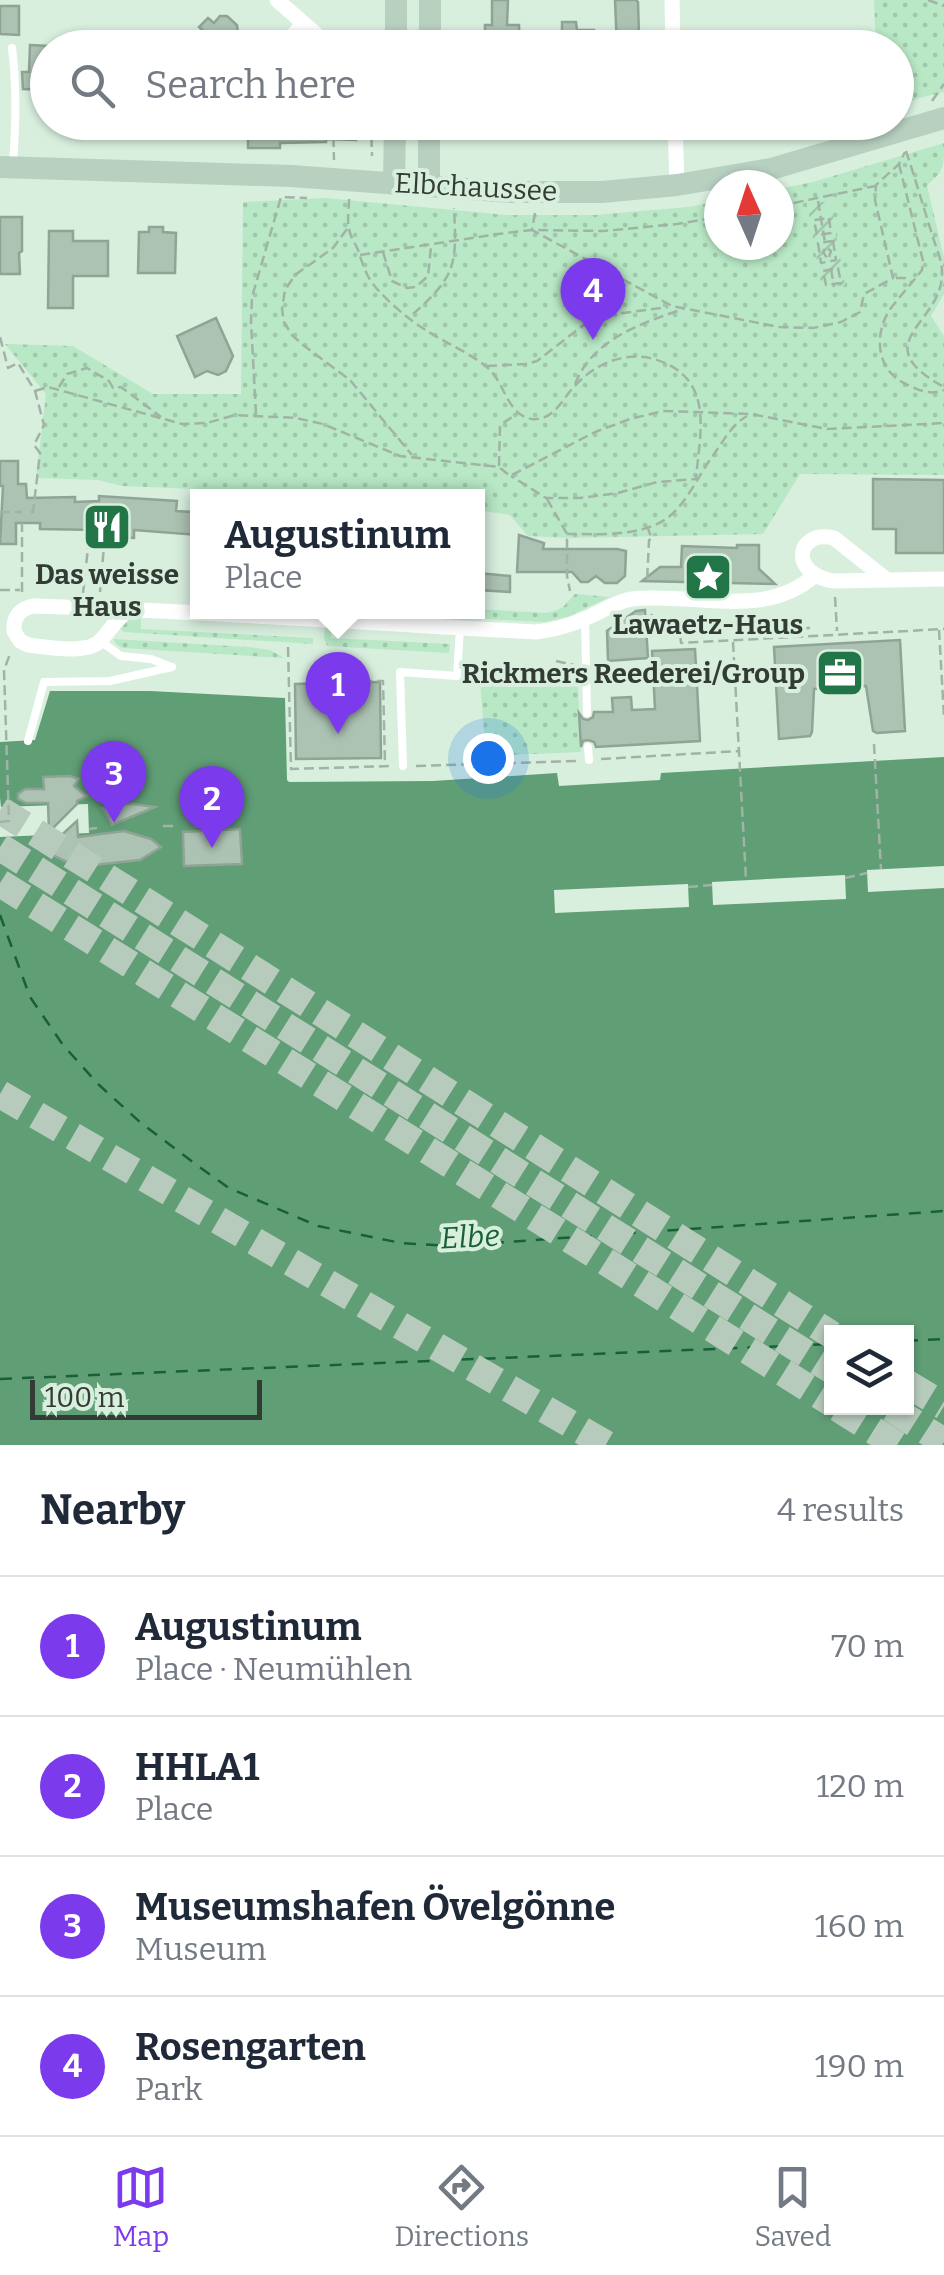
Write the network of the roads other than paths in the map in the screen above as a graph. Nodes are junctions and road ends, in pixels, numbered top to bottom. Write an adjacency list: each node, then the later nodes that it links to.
1 (277, 0): 5 (street)
2 (396, 0): 8 (main road)
3 (430, 0): 9 (main road)
4 (672, 0): 10 (street)
5 (301, 21): 6 (lane); 7 (street)
6 (292, 30)
7 (311, 30)
8 (396, 30)
9 (430, 30)
10 (673, 30)
11 (12, 48): 18 (lane)
12 (938, 110): 13 (main road, Elbchaussee)
13 (914, 118)
14 (388, 140): 19 (main road)
15 (429, 140): 21 (main road)
16 (676, 140): 20 (street)
17 (853, 140): 20 (main road, Elbchaussee)
18 (6, 168): 19 (main road, Elbchaussee)
19 (394, 184): 21 (main road, Elbchaussee)
20 (677, 185): 21 (main road, Elbchaussee)
21 (429, 187)
22 (814, 576): 23 (street); 23 (street); 28 (street)
23 (887, 580): 24 (street)
24 (944, 580)
25 (130, 609): 26 (street); 30 (street); 30 (street)
26 (190, 612)
27 (304, 619): 29 (street)
28 (585, 619): 29 (street); 31 (lane)
29 (460, 628): 35 (lane)
30 (100, 641): 32 (lane)
31 (586, 713)
32 (28, 741)
33 (588, 747): 34 (lane)
34 (589, 760)
35 (403, 766)

